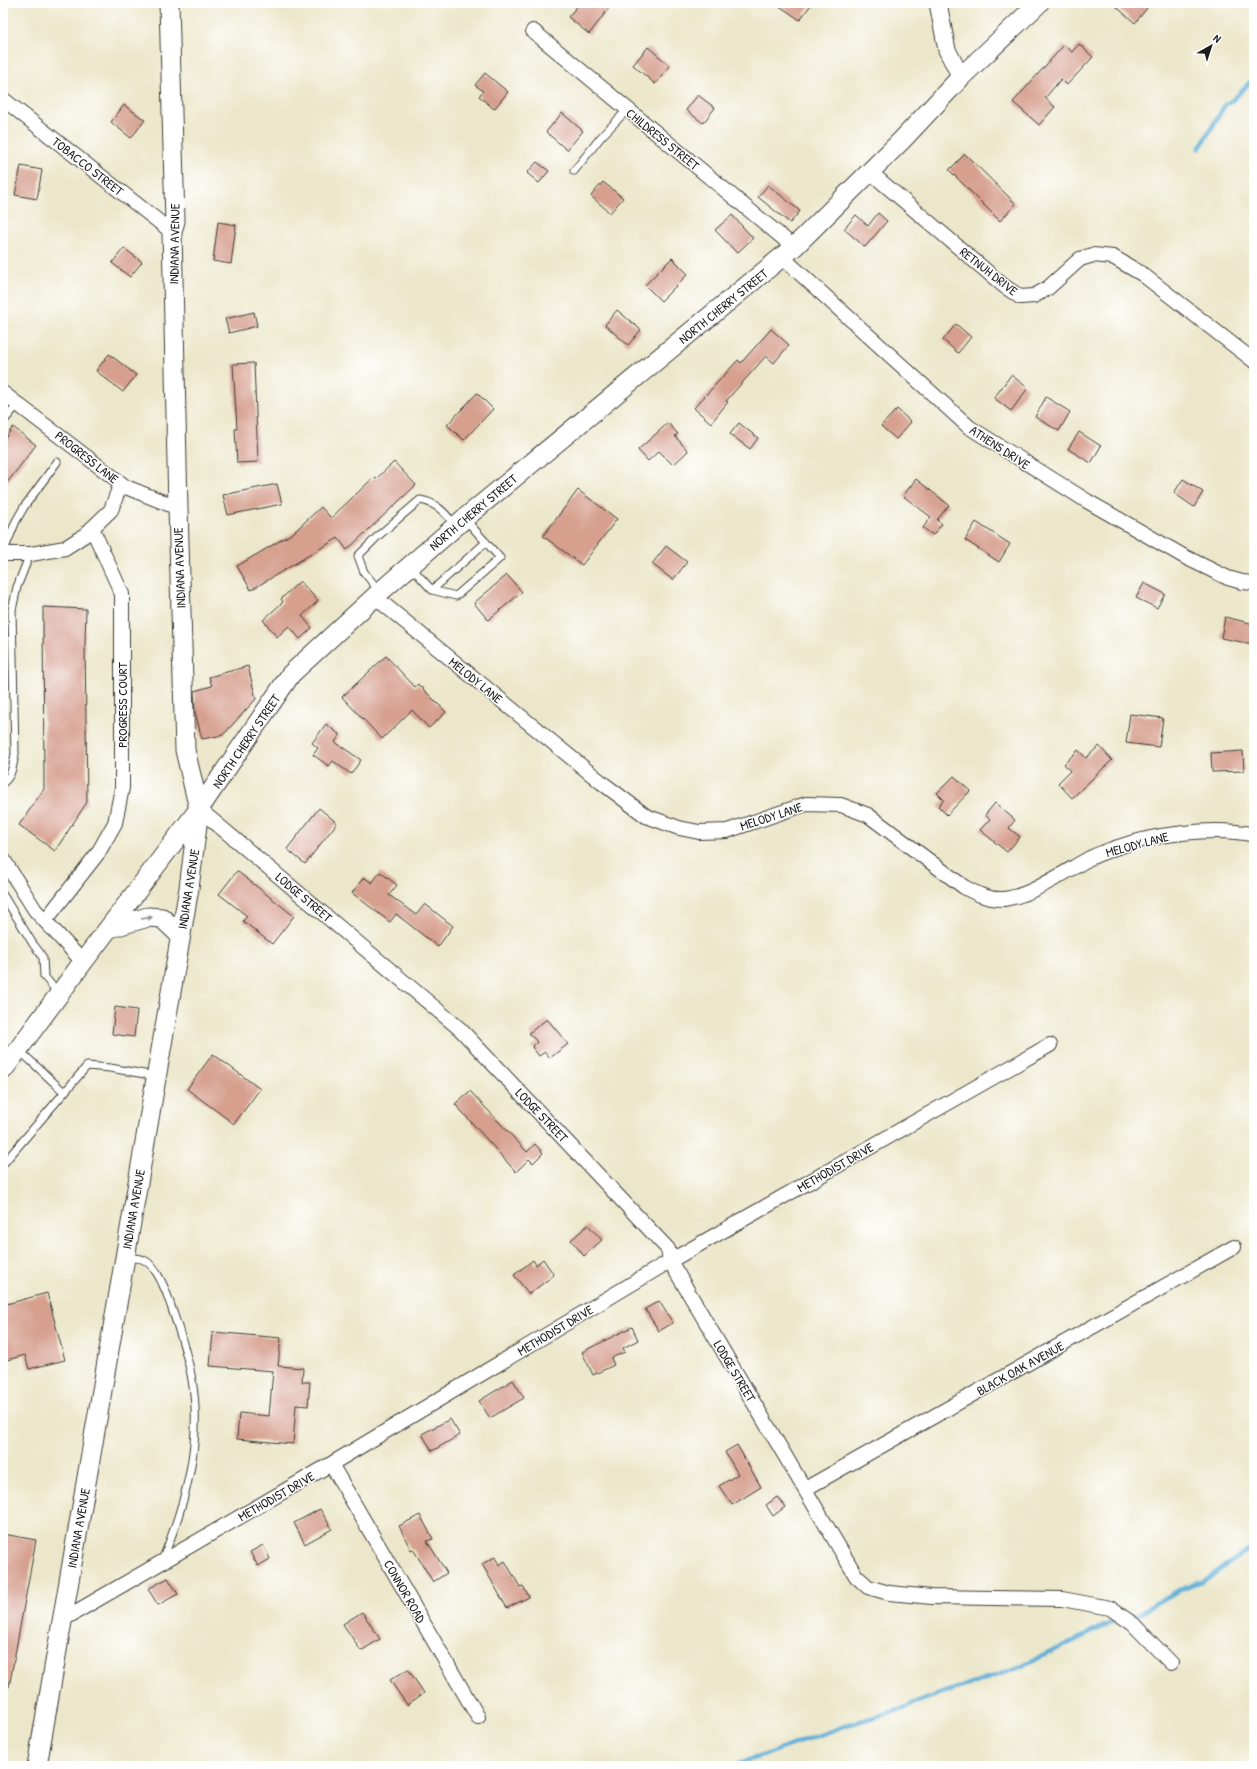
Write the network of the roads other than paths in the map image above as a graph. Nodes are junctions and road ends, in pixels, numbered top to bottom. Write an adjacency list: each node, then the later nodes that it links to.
1 (169, 3): 10 (main road, INDIANA AVENUE)
2 (938, 3): 5 (street)
3 (1039, 3): 5 (main road, NORTH CHERRY STREET)
4 (533, 31): 7 (street, CHILDRESS STREET)
5 (961, 78): 9 (main road, NORTH CHERRY STREET)
6 (3, 99): 10 (street, TOBACCO STREET)
7 (627, 110): 8 (lane); 11 (street, CHILDRESS STREET)
8 (574, 171)
9 (870, 172): 11 (main road, NORTH CHERRY STREET); 12 (street, RETNUH DRIVE)
10 (172, 232): 18 (main road, INDIANA AVENUE)
11 (788, 252): 19 (main road, NORTH CHERRY STREET); 25 (street, ATHENS DRIVE)
12 (1254, 361)
13 (3, 393): 14 (street, PROGRESS LANE)
14 (18, 404): 15 (lane); 17 (street, PROGRESS LANE)
15 (3, 422)
16 (57, 462): 22 (lane)
17 (121, 483): 18 (street, PROGRESS LANE); 20 (street)
18 (178, 508): 29 (main road, INDIANA AVENUE)
19 (460, 522): 21 (lane); 24 (main road, NORTH CHERRY STREET); 27 (lane)
20 (92, 528): 23 (street); 33 (street, PROGRESS COURT)
21 (486, 542): 26 (lane); 26 (lane)
22 (3, 554): 23 (street)
23 (30, 554): 28 (lane)
24 (410, 566): 26 (lane); 27 (main road, NORTH CHERRY STREET)
25 (1254, 583)
26 (432, 590)
27 (378, 595): 29 (main road, NORTH CHERRY STREET); 30 (street, MELODY LANE)
28 (3, 783)
29 (199, 809): 34 (main road, NORTH CHERRY STREET); 35 (main road, INDIANA AVENUE); 46 (street, LODGE STREET)
30 (1254, 835)
31 (3, 859): 33 (street)
32 (3, 895): 37 (lane)
33 (45, 921): 36 (street)
34 (110, 928): 35 (main road, one-way to 35); 36 (main road, NORTH CHERRY STREET)
35 (180, 935): 41 (main road, INDIANA AVENUE)
36 (83, 962): 37 (main road, NORTH CHERRY STREET)
37 (60, 995): 39 (main road, NORTH CHERRY STREET)
38 (1050, 1045): 46 (street, METHODIST DRIVE)
39 (18, 1050): 40 (main road, NORTH CHERRY STREET); 42 (lane)
40 (3, 1070)
41 (156, 1076): 42 (lane); 45 (main road, INDIANA AVENUE)
42 (64, 1092): 43 (lane)
43 (3, 1164)
44 (1234, 1247): 48 (street, BLACK OAK AVENUE)
45 (125, 1258): 49 (lane); 50 (main road, INDIANA AVENUE)
46 (670, 1261): 47 (street, METHODIST DRIVE); 48 (street, LODGE STREET)
47 (331, 1464): 49 (street, METHODIST DRIVE); 52 (street, CONNOR ROAD)
48 (805, 1489): 51 (street, LODGE STREET)
49 (161, 1563): 50 (street, METHODIST DRIVE)
50 (62, 1620): 53 (main road, INDIANA AVENUE)
51 (1171, 1663)
52 (478, 1717)
53 (37, 1766)

